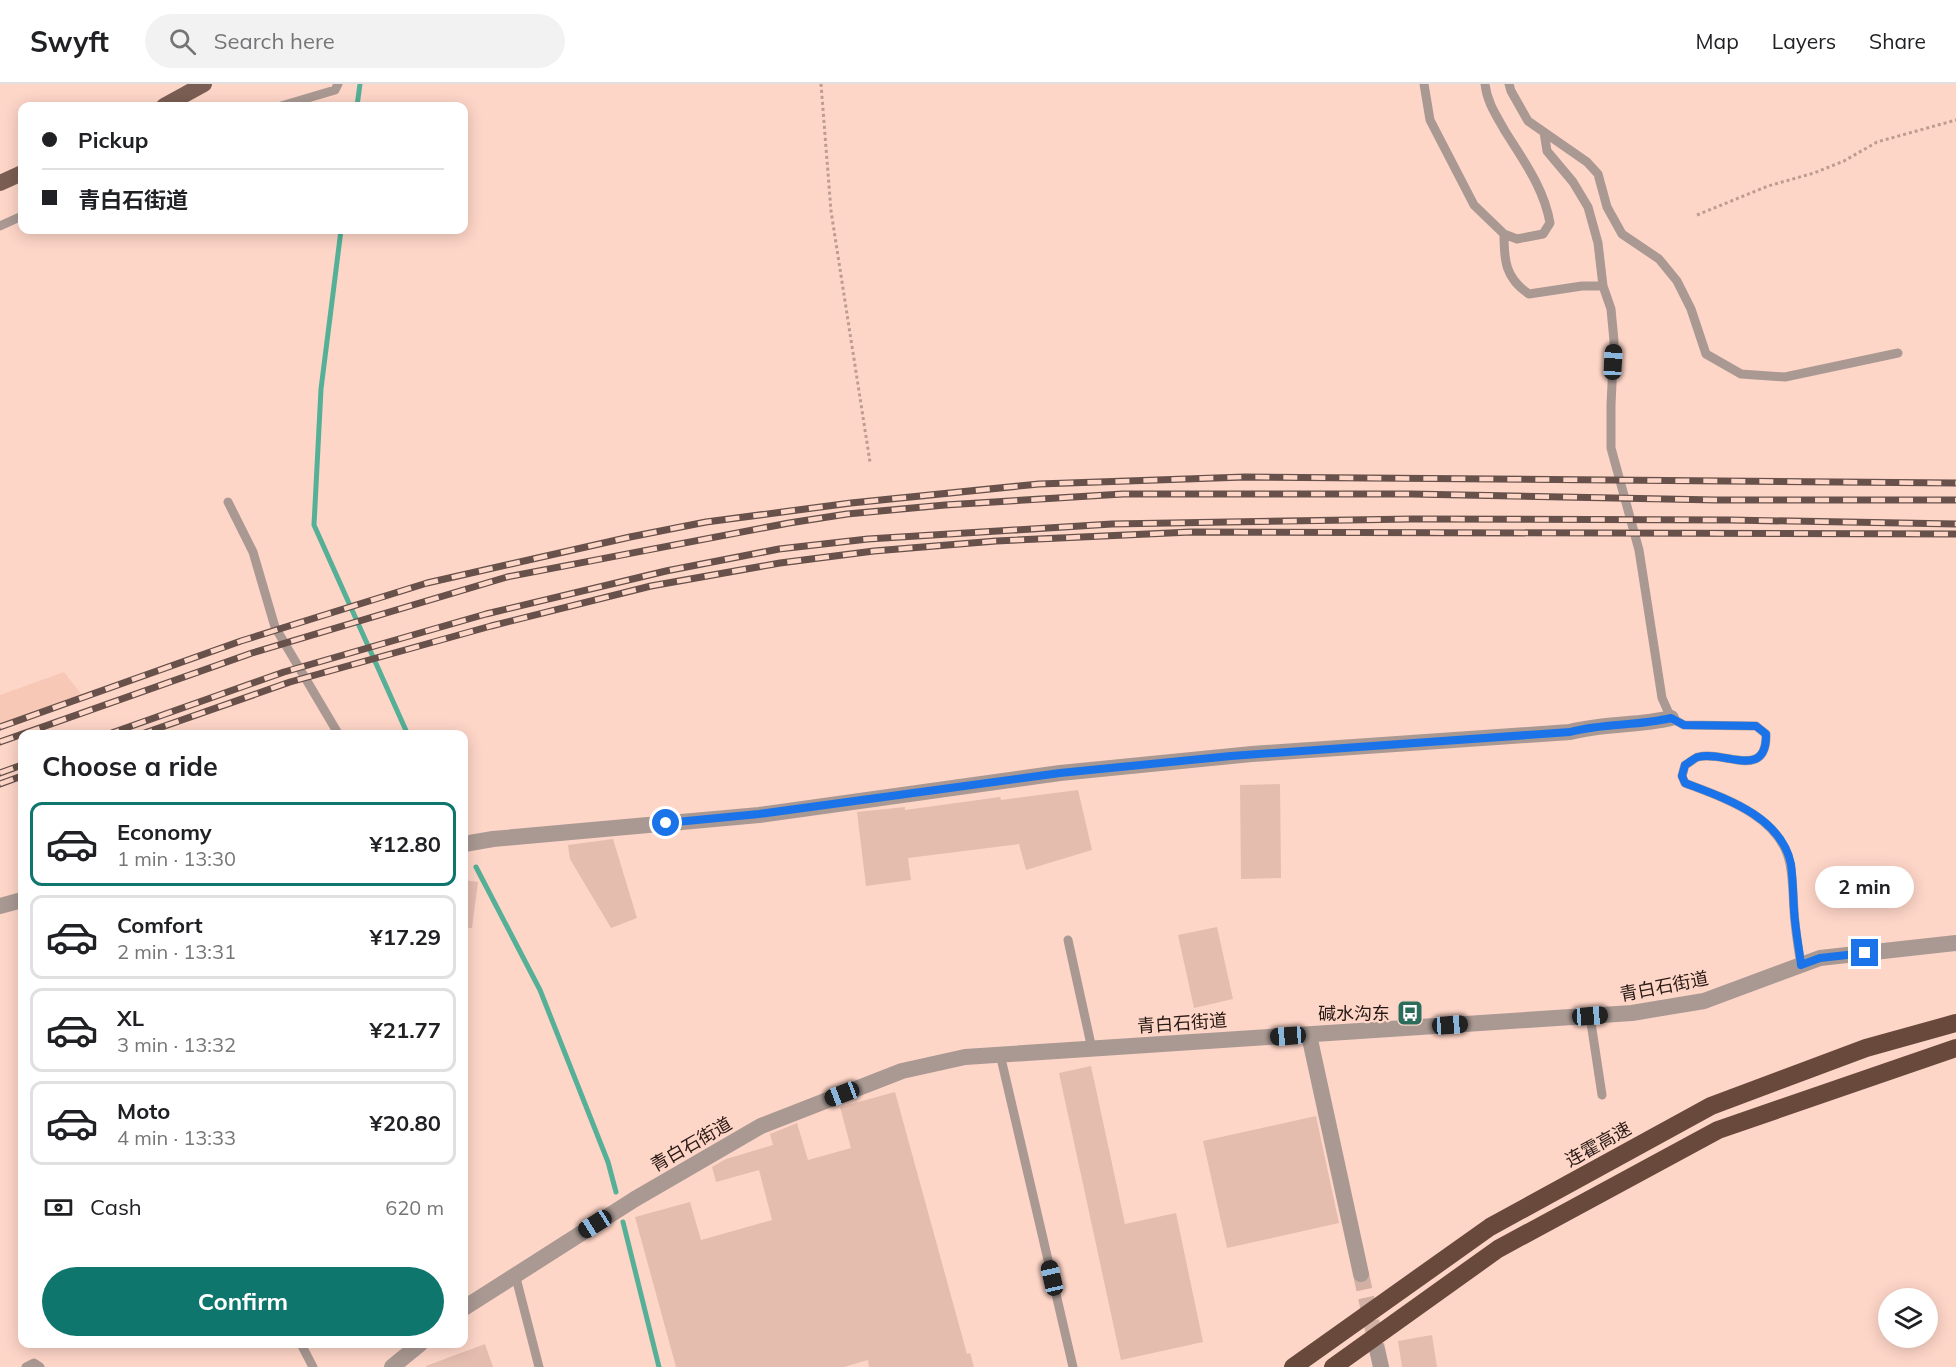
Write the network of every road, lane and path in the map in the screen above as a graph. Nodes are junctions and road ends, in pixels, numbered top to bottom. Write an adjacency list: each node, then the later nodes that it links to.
1 (204, 84): 7 (main road)
2 (338, 84): 8 (lane)
3 (821, 84): 19 (path)
4 (1424, 84): 16 (lane)
5 (1485, 84): 16 (lane)
6 (1509, 84): 10 (lane)
7 (171, 102)
8 (294, 102)
9 (1956, 120): 13 (path)
10 (1544, 132): 17 (lane); 18 (lane)
11 (18, 175): 12 (main road)
12 (0, 183)
13 (1697, 215)
14 (18, 218): 15 (lane)
15 (0, 226)
16 (1504, 234): 17 (lane)
17 (1602, 286): 21 (lane)
18 (1898, 352)
19 (870, 462)
20 (228, 502): 22 (lane)
21 (1671, 718): 23 (street); 28 (lane)
22 (336, 730)
23 (468, 843)
24 (18, 901): 25 (street)
25 (0, 906)
26 (1068, 940): 32 (lane)
27 (1956, 943): 28 (street, 青白石街道)
28 (1801, 965): 29 (street, 青白石街道)
29 (1590, 1016): 31 (street, 青白石街道); 35 (lane)
30 (1956, 1023): 48 (highway, 连霍高速)
31 (1310, 1035): 32 (street, 青白石街道); 37 (street)
32 (1092, 1048): 34 (street, 青白石街道)
33 (1956, 1048): 49 (highway)
34 (1000, 1054): 36 (street, 青白石街道); 47 (lane)
35 (1602, 1095)
36 (515, 1274): 38 (street, 青白石街道); 46 (lane)
37 (1361, 1274)
38 (468, 1305)
39 (303, 1348): 44 (lane)
40 (415, 1348): 45 (street)
41 (1377, 1349): 50 (street)
42 (26, 1367): 43 (lane)
43 (40, 1367)
44 (313, 1367)
45 (392, 1367)
46 (539, 1367)
47 (1072, 1367)
48 (1293, 1367)
49 (1333, 1367)
50 (1381, 1367)

